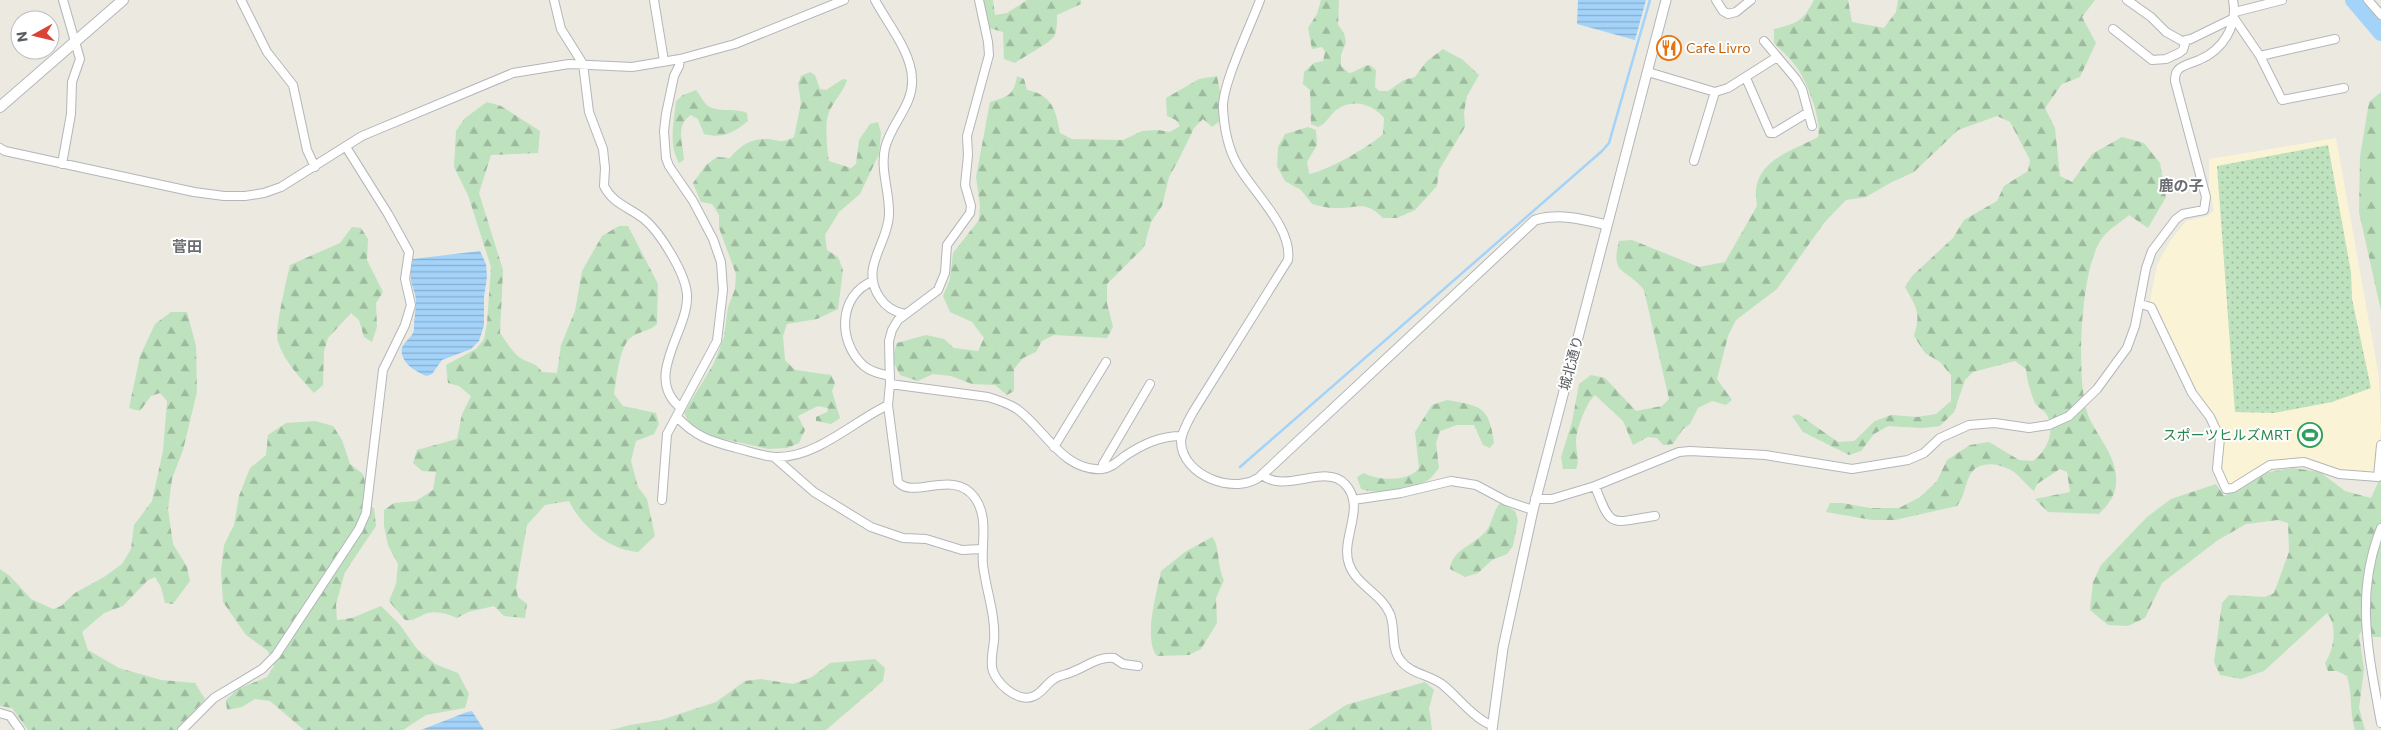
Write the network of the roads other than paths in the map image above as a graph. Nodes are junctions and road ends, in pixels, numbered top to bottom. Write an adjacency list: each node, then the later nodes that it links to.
1 (63, 0): 22 (street)
2 (123, 0): 22 (main road)
3 (241, 0): 40 (street)
4 (554, 0): 28 (street)
5 (654, 0): 27 (street)
6 (844, 0): 26 (street)
7 (875, 0): 42 (street)
8 (978, 0): 44 (street)
9 (1260, 0): 51 (street)
10 (1666, 0): 29 (street, 城北通り)
11 (1716, 0): 12 (street)
12 (1751, 0)
13 (2127, 0): 21 (street)
14 (2233, 0): 17 (street)
15 (2282, 0): 17 (street)
16 (2368, 0): 18 (street)
17 (2235, 15): 21 (street); 24 (street); 43 (street)
18 (2381, 15)
19 (2113, 29): 21 (street)
20 (2335, 39): 24 (street)
21 (2186, 40)
22 (76, 41): 33 (main road); 39 (street)
23 (1764, 41): 25 (street)
24 (2260, 56): 31 (street)
25 (1777, 57): 30 (street); 34 (street)
26 (680, 58): 27 (street); 49 (street)
27 (664, 61): 28 (street)
28 (583, 64): 36 (street); 49 (street)
29 (1648, 72): 32 (street); 41 (street, 城北通り)
30 (1746, 78): 32 (street); 34 (street)
31 (2344, 88)
32 (1715, 92): 38 (street)
33 (0, 107)
34 (1808, 113): 35 (street)
35 (1812, 126)
36 (346, 147): 40 (street); 70 (street)
37 (0, 148): 39 (street)
38 (1694, 160)
39 (62, 164): 40 (street)
40 (315, 167)
41 (1607, 225): 56 (street); 58 (street, 城北通り)
42 (873, 281): 44 (street); 46 (street)
43 (2140, 304): 52 (street); 57 (street)
44 (905, 314): 46 (street)
45 (1106, 362): 53 (street)
46 (890, 380): 48 (street); 53 (street)
47 (1150, 384): 55 (street)
48 (888, 405): 54 (street); 64 (street)
49 (681, 408): 50 (street)
50 (677, 417): 54 (street); 59 (street)
51 (1182, 436): 55 (street); 56 (street)
52 (2381, 445)
53 (1054, 447): 55 (street)
54 (774, 457): 64 (street)
55 (1102, 469)
56 (1262, 475): 60 (street)
57 (1595, 486): 58 (street); 62 (street)
58 (1536, 499): 61 (street, 城北通り)
59 (662, 500)
60 (1353, 500): 61 (street); 68 (street)
61 (1533, 510): 68 (street, 城北通り)
62 (1655, 516)
63 (2381, 528): 67 (street)
64 (982, 548): 65 (street)
65 (1138, 666)
66 (0, 712): 69 (street)
67 (2381, 723)
68 (1493, 728)
69 (20, 730)
70 (182, 730)

